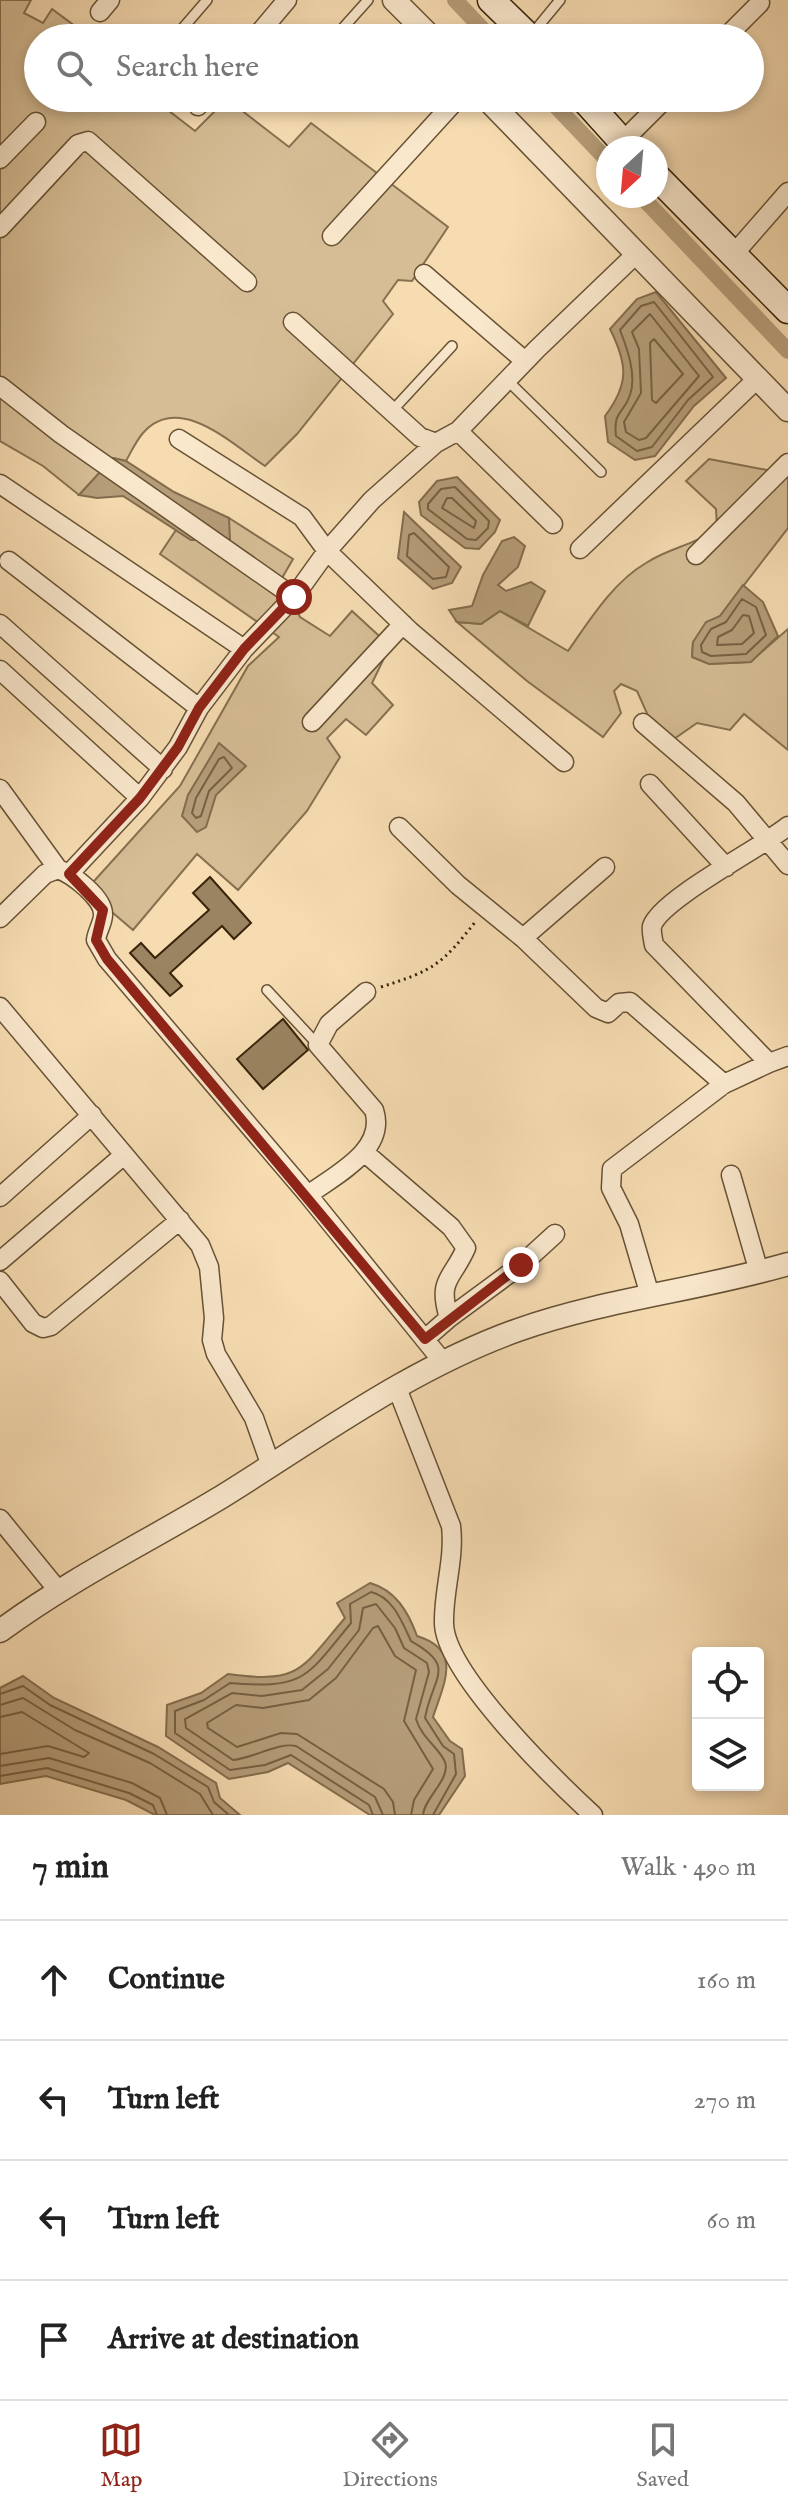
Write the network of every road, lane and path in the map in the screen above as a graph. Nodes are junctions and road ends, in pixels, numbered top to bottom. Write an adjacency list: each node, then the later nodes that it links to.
1 (207, 0): 8 (lane)
2 (287, 0): 9 (street)
3 (368, 0): 10 (lane)
4 (394, 0): 11 (street)
5 (491, 0): 12 (main road)
6 (560, 0): 13 (lane)
7 (760, 3): 14 (street)
8 (186, 24)
9 (267, 24)
10 (347, 24)
11 (418, 24)
12 (516, 24)
13 (541, 24)
14 (739, 24)
15 (445, 112): 26 (street)
16 (499, 112): 27 (street)
17 (596, 112): 20 (main road)
18 (654, 112): 21 (street)
19 (36, 122): 22 (street)
20 (617, 136)
21 (633, 136)
22 (0, 159)
23 (668, 188): 28 (main road)
24 (788, 192): 28 (street)
25 (1, 225): 30 (street)
26 (332, 236)
27 (636, 254): 34 (street); 35 (street)
28 (733, 255): 31 (main road)
29 (424, 274): 34 (street)
30 (247, 282)
31 (788, 310)
32 (293, 322): 39 (street)
33 (452, 346): 39 (lane)
34 (525, 361): 36 (street)
35 (758, 378): 38 (street); 47 (street)
36 (507, 380): 40 (street); 44 (lane)
37 (0, 386): 51 (street)
38 (788, 410)
39 (391, 411): 42 (street)
40 (458, 431): 42 (street); 46 (street)
41 (179, 439): 48 (street)
42 (436, 443): 48 (street)
43 (788, 463): 49 (street)
44 (601, 472)
45 (0, 484): 54 (street)
46 (553, 524)
47 (580, 549)
48 (327, 551): 51 (street); 53 (street)
49 (696, 555)
50 (9, 561): 56 (street)
51 (294, 597): 54 (street)
52 (0, 624): 60 (street)
53 (403, 624): 57 (street); 59 (street)
54 (244, 649): 56 (street)
55 (0, 670): 63 (street)
56 (199, 708): 60 (street)
57 (312, 722)
58 (643, 723): 66 (street)
59 (564, 762)
60 (163, 769): 63 (street)
61 (650, 784): 69 (street)
62 (0, 789): 70 (street)
63 (140, 798): 70 (street)
64 (788, 826): 66 (street)
65 (399, 827): 71 (street)
66 (769, 841): 67 (street); 69 (street)
67 (788, 865)
68 (605, 867): 73 (street)
69 (726, 867): 79 (street)
70 (64, 871): 72 (street); 85 (street)
71 (485, 909): 73 (street); 75 (path)
72 (0, 918)
73 (523, 938): 80 (street)
74 (267, 990): 77 (lane)
75 (366, 992): 77 (street)
76 (0, 1007): 81 (street)
77 (318, 1045): 82 (street)
78 (788, 1056): 79 (street)
79 (769, 1063): 80 (street)
80 (724, 1084): 93 (street)
81 (92, 1115): 83 (street); 86 (street)
82 (364, 1152): 85 (street); 94 (street)
83 (124, 1155): 87 (street); 89 (street)
84 (731, 1175): 91 (street)
85 (308, 1195): 95 (street)
86 (0, 1197)
87 (180, 1220): 92 (street); 98 (street)
88 (555, 1234): 94 (street)
89 (0, 1261)
90 (788, 1264): 91 (street)
91 (759, 1272): 93 (street)
92 (0, 1281)
93 (649, 1292): 96 (street)
94 (449, 1318): 95 (street)
95 (425, 1339): 96 (street)
96 (443, 1362): 97 (street)
97 (397, 1388): 98 (street); 102 (street)
98 (271, 1466): 100 (street)
99 (0, 1519): 100 (street)
100 (57, 1589): 101 (street)
101 (0, 1631)
102 (593, 1815)

